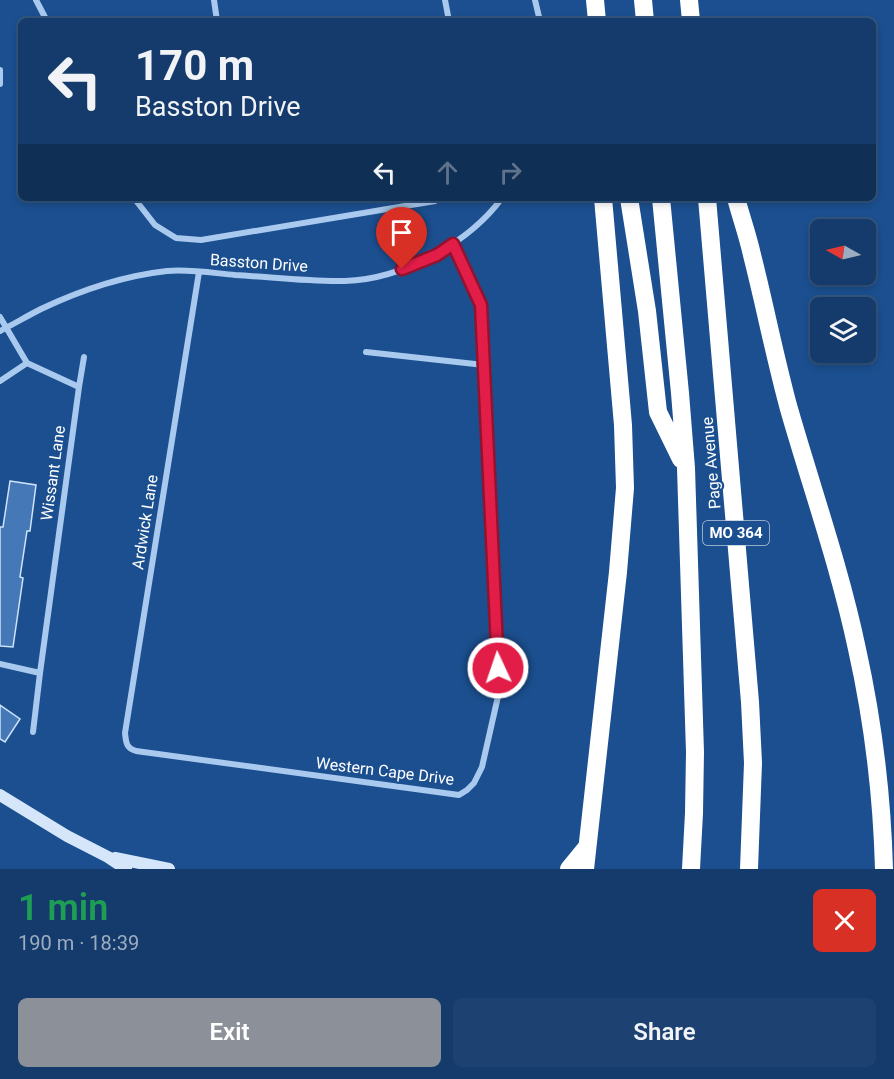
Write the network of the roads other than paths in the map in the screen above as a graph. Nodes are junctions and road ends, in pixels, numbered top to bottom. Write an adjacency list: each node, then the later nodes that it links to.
1 (36, 0): 8 (street)
2 (214, 0): 9 (street)
3 (446, 0): 10 (street)
4 (535, 0): 11 (street)
5 (595, 0): 12 (highway)
6 (643, 0): 13 (highway)
7 (689, 0): 14 (highway)
8 (45, 18)
9 (217, 18)
10 (449, 18)
11 (539, 18)
12 (597, 18)
13 (645, 18)
14 (691, 18)
15 (0, 70): 16 (street)
16 (0, 84)
17 (135, 201): 18 (street)
18 (435, 201)
19 (499, 201): 25 (street, Basston Drive)
20 (603, 201): 42 (highway)
21 (629, 201): 36 (highway)
22 (660, 201): 36 (highway, Page Avenue / MO 364)
23 (707, 201): 49 (highway, Page Avenue / MO 364)
24 (737, 201): 50 (highway)
25 (453, 244): 26 (street, Basston Drive); 33 (street, Western Cape Drive)
26 (199, 272): 28 (street, Basston Drive); 40 (street, Ardwick Lane)
27 (0, 317): 28 (street)
28 (7, 327): 29 (street, Basston Drive); 32 (street)
29 (0, 331)
30 (366, 352): 33 (street)
31 (84, 357): 35 (street, Wissant Lane)
32 (27, 363): 34 (street); 35 (street)
33 (484, 365): 40 (street, Western Cape Drive)
34 (0, 381)
35 (79, 387): 38 (street, Wissant Lane)
36 (686, 468): 48 (highway, Page Avenue / MO 364)
37 (0, 664): 38 (street)
38 (39, 673): 39 (street, Wissant Lane)
39 (33, 732)
40 (155, 753)
41 (0, 795): 43 (main road)
42 (587, 847): 46 (highway); 47 (highway)
43 (108, 857): 44 (main road); 45 (main road)
44 (126, 869)
45 (169, 869)
46 (569, 869)
47 (585, 869)
48 (691, 869)
49 (749, 869)
50 (884, 869)

